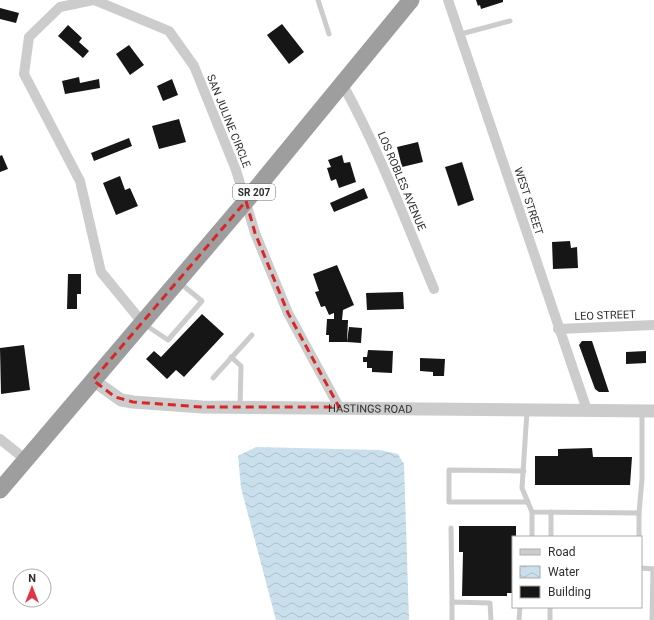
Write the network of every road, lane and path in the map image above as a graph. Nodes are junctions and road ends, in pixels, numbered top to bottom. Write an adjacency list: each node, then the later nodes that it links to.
1 (94, 0): 5 (street, SAN JULINE CIRCLE); 10 (street, SAN JULINE CIRCLE)
2 (318, 0): 7 (lane)
3 (411, 0): 9 (highway, SR 207)
4 (448, 0): 8 (street, WEST STREET)
5 (58, 3): 13 (street, SAN JULINE CIRCLE)
6 (510, 21): 8 (lane)
7 (329, 34)
8 (461, 34): 15 (street, WEST STREET)
9 (343, 85): 10 (highway, SR 207); 12 (street, LOS ROBLES AVENUE)
10 (246, 201): 11 (highway, SR 207); 20 (street, SAN JULINE CIRCLE)
11 (177, 281): 13 (highway, SR 207); 13 (lane)
12 (434, 289)
13 (142, 322): 19 (highway, SR 207)
14 (654, 325): 15 (street, LEO STREET)
15 (558, 328): 23 (street, WEST STREET)
16 (252, 334): 17 (lane)
17 (231, 357): 18 (lane); 21 (lane)
18 (213, 378)
19 (93, 380): 21 (street, HASTINGS ROAD); 26 (highway, SR 207)
20 (339, 407): 21 (street, HASTINGS ROAD); 22 (street, HASTINGS ROAD)
21 (240, 408)
22 (527, 410): 23 (street, HASTINGS ROAD); 27 (lane)
23 (587, 410): 24 (street, HASTINGS ROAD)
24 (648, 411): 32 (lane)
25 (0, 439): 26 (street)
26 (26, 460): 28 (highway, SR 207)
27 (524, 471): 29 (lane); 29 (lane)
28 (0, 490)
29 (528, 502): 30 (lane)
30 (532, 512): 31 (lane); 34 (lane)
31 (551, 512): 32 (lane); 35 (lane)
32 (639, 513): 36 (lane)
33 (451, 528): 39 (lane)
34 (532, 536)
35 (551, 536)
36 (639, 536)
37 (642, 568): 38 (lane)
38 (653, 569): 46 (lane)
39 (452, 602): 42 (lane); 43 (lane)
40 (520, 608): 44 (lane)
41 (550, 608): 45 (lane)
42 (452, 620)
43 (491, 620)
44 (520, 620)
45 (550, 620)
46 (652, 620)

